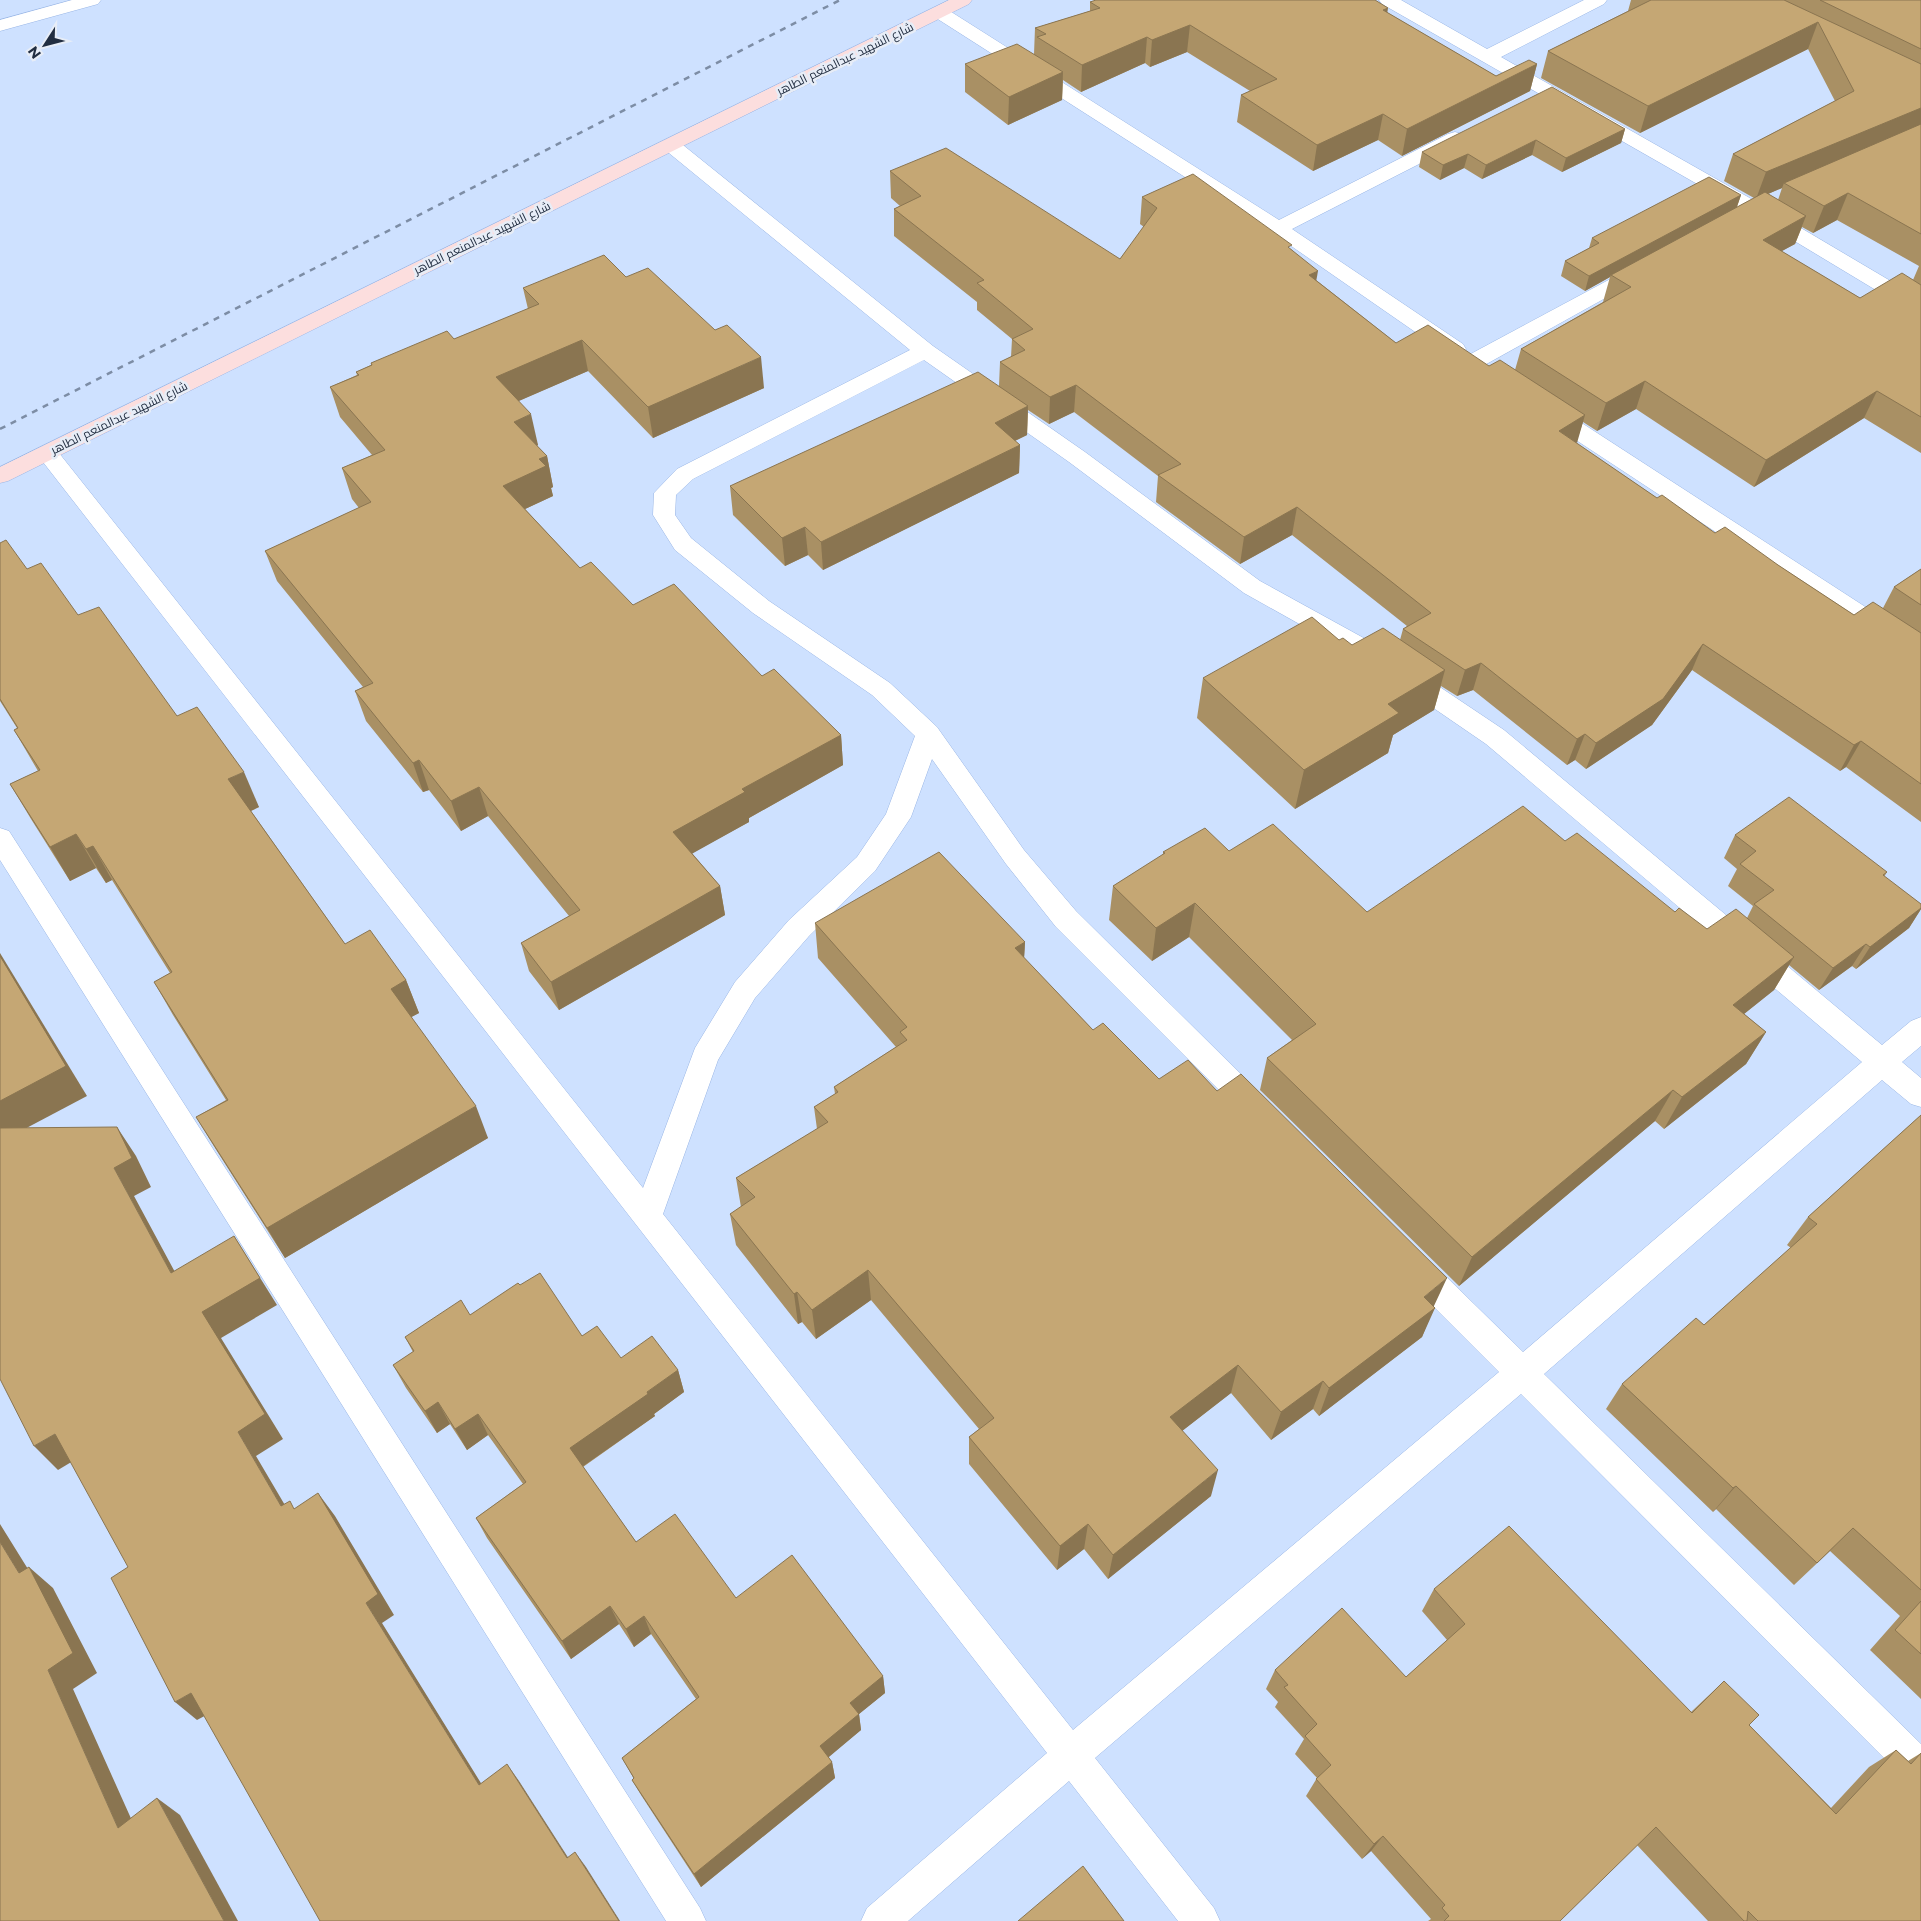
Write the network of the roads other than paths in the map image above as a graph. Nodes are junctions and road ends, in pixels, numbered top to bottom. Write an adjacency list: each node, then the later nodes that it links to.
1 (92, 0): 6 (street)
2 (963, 0): 5 (street, شارع الشهيد عبدالمنعم الطاهر)
3 (1388, 0): 7 (street)
4 (1598, 0): 7 (street)
5 (940, 12): 11 (street, شارع الشهيد عبدالمنعم الطاهر); 12 (street)
6 (0, 26)
7 (1488, 56): 8 (street)
8 (1549, 91): 9 (street); 14 (street)
9 (1531, 100)
10 (1470, 131): 12 (street)
11 (671, 145): 15 (street); 17 (street, شارع الشهيد عبدالمنعم الطاهر)
12 (1278, 228): 13 (street)
13 (1652, 265)
14 (1921, 308)
15 (926, 350): 20 (street); 23 (street)
16 (1531, 400): 19 (street)
17 (46, 453): 18 (street, شارع الشهيد عبدالمنعم الطاهر); 26 (street)
18 (0, 476)
19 (1921, 655)
20 (928, 734): 25 (street); 26 (street)
21 (0, 838): 31 (street)
22 (1921, 1029): 23 (street)
23 (1881, 1063): 24 (street); 28 (street)
24 (1921, 1095)
25 (1276, 1128)
26 (647, 1217): 29 (street)
27 (1396, 1247): 28 (street)
28 (1522, 1373): 29 (street); 30 (street)
29 (1070, 1756): 32 (street); 33 (street)
30 (1921, 1769)
31 (687, 1921)
32 (880, 1921)
33 (1201, 1921)

